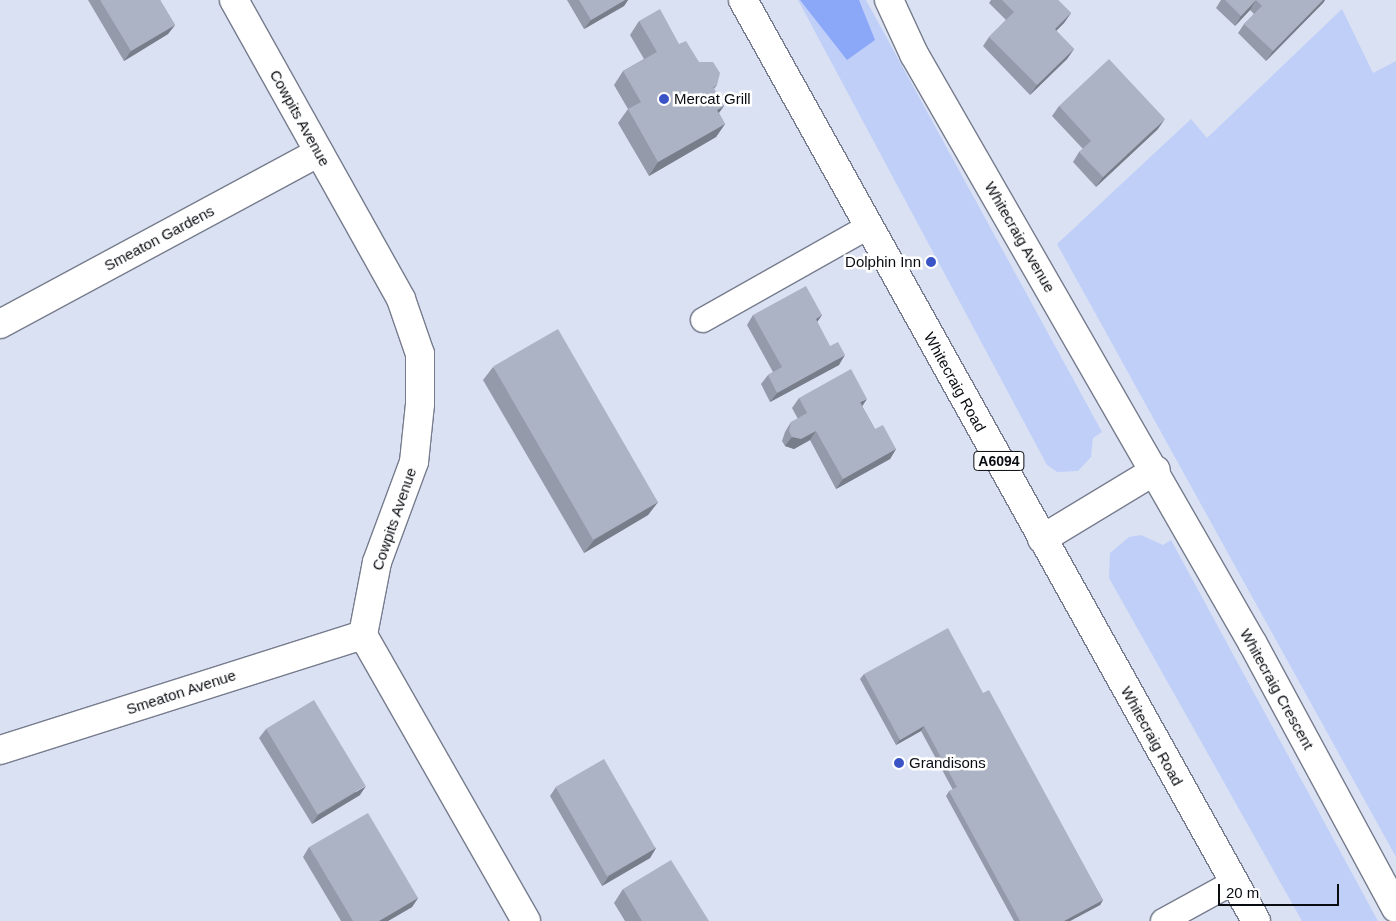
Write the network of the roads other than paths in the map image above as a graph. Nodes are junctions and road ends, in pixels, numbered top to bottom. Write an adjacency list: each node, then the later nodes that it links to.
1 (234, 0): 4 (street, Cowpits Avenue)
2 (743, 0): 5 (street, Whitecraig Road / A6094)
3 (889, 0): 8 (street, Whitecraig Avenue)
4 (319, 152): 7 (street, Smeaton Gardens); 10 (street, Cowpits Avenue)
5 (868, 227): 6 (lane); 9 (street, Whitecraig Road / A6094)
6 (703, 320)
7 (0, 324)
8 (1156, 470): 9 (street); 13 (street, Whitecraig Crescent)
9 (1042, 539): 12 (street, Whitecraig Road / A6094)
10 (363, 635): 11 (street, Smeaton Avenue); 14 (street)
11 (0, 750)
12 (1234, 882): 15 (lane); 16 (street, Whitecraig Road / A6094)
13 (1396, 908)
14 (526, 921)
15 (1163, 921)
16 (1256, 921)

